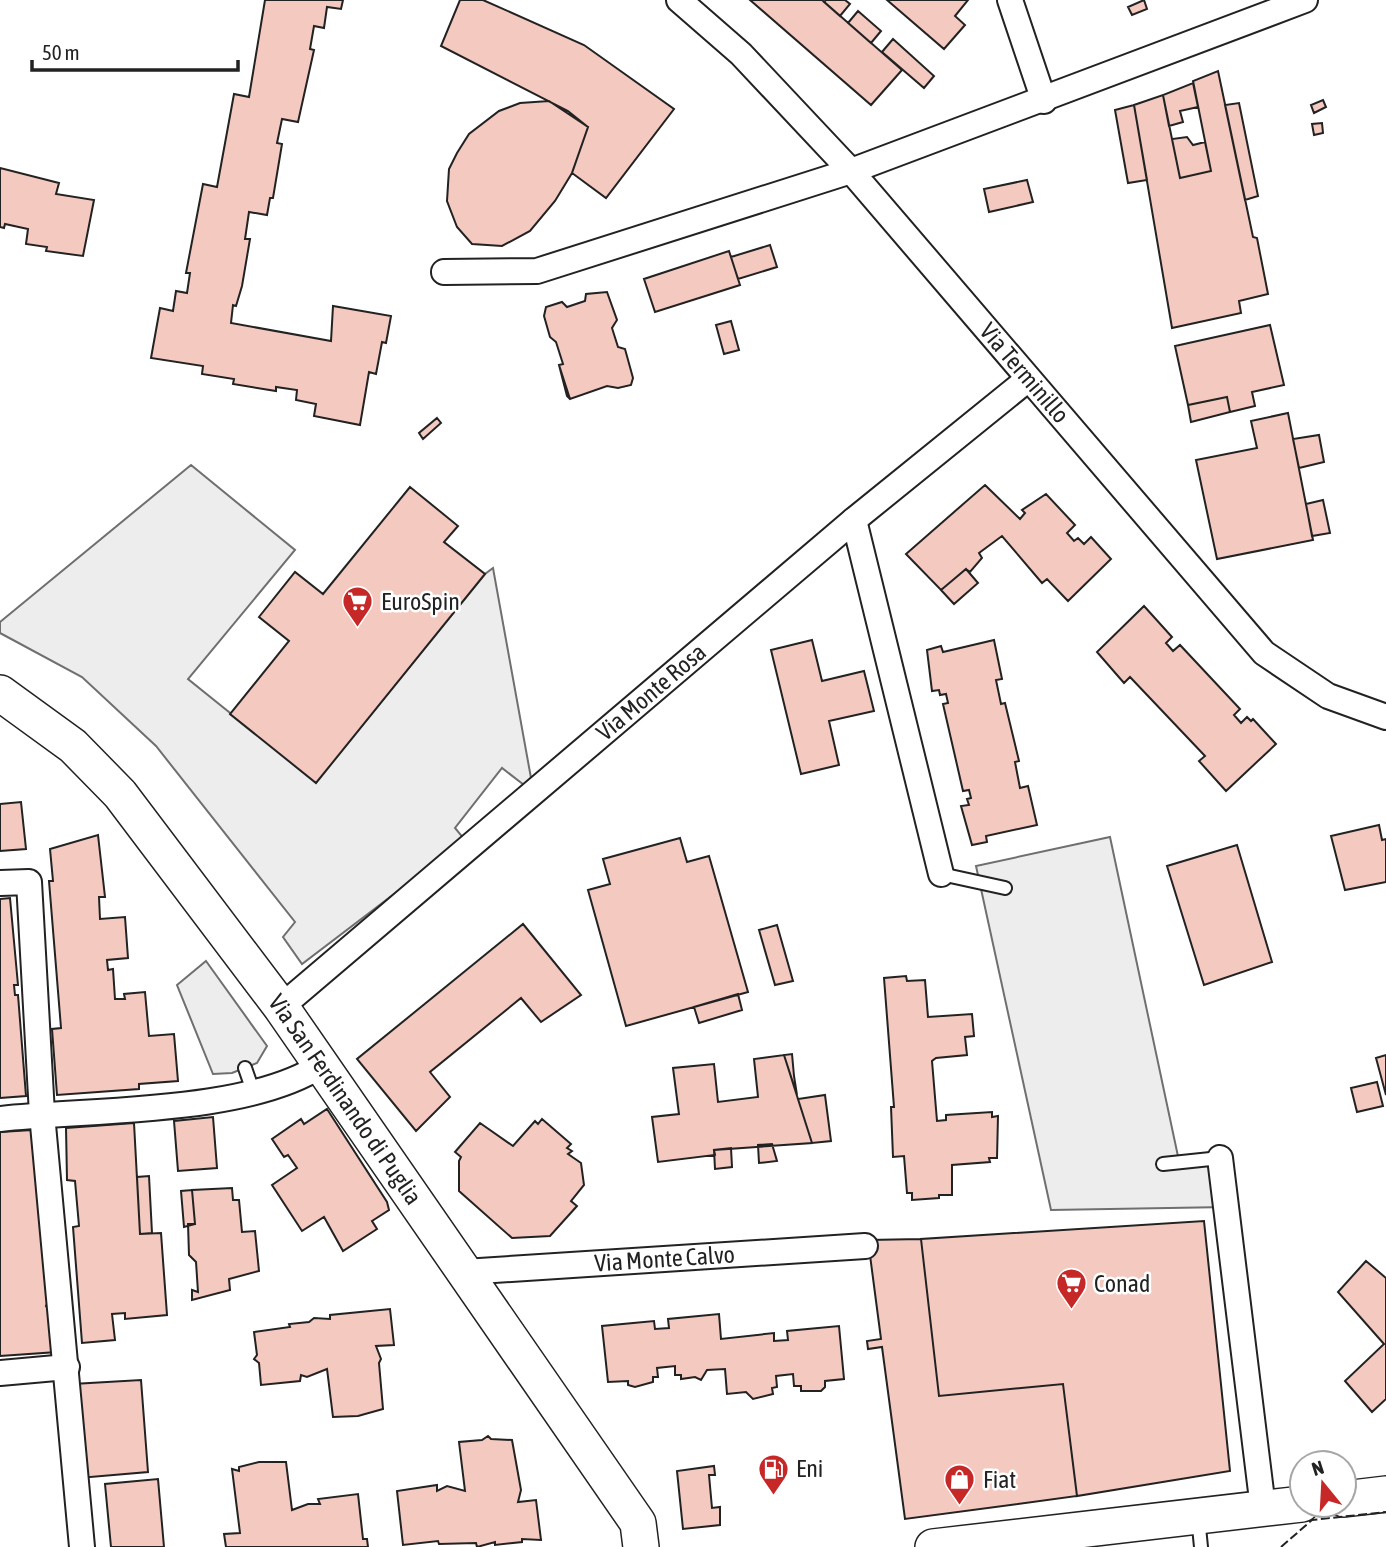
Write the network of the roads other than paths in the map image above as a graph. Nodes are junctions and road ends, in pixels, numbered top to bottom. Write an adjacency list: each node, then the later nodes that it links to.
1 (680, 0): 5 (street, Via Terminillo)
2 (1010, 0): 4 (street)
3 (1305, 0): 4 (street)
4 (1044, 101): 5 (street)
5 (851, 171): 6 (street); 7 (street, Via Terminillo)
6 (444, 272)
7 (1027, 380): 8 (street, Via Monte Rosa); 10 (street, Via Terminillo)
8 (854, 520): 11 (street); 14 (street, Via Monte Rosa)
9 (0, 693): 14 (street, Via San Ferdinando di Puglia)
10 (1386, 717)
11 (941, 874): 13 (lane)
12 (0, 883): 16 (street)
13 (1005, 888)
14 (281, 1007): 15 (street, Via San Ferdinando di Puglia)
15 (320, 1066): 16 (street); 21 (street, Via San Ferdinando di Puglia)
16 (42, 1114): 17 (street); 22 (street)
17 (0, 1119)
18 (1220, 1158): 19 (lane); 27 (street)
19 (1163, 1164)
20 (865, 1245): 21 (street, Via Monte Calvo)
21 (464, 1272): 30 (street, Via San Ferdinando di Puglia)
22 (67, 1367): 23 (street); 29 (street)
23 (0, 1373)
24 (1386, 1494): 25 (street)
25 (1358, 1497)
26 (1288, 1505): 27 (street)
27 (1264, 1508): 28 (street)
28 (1199, 1532): 31 (street)
29 (82, 1547)
30 (641, 1547)
31 (933, 1547)

